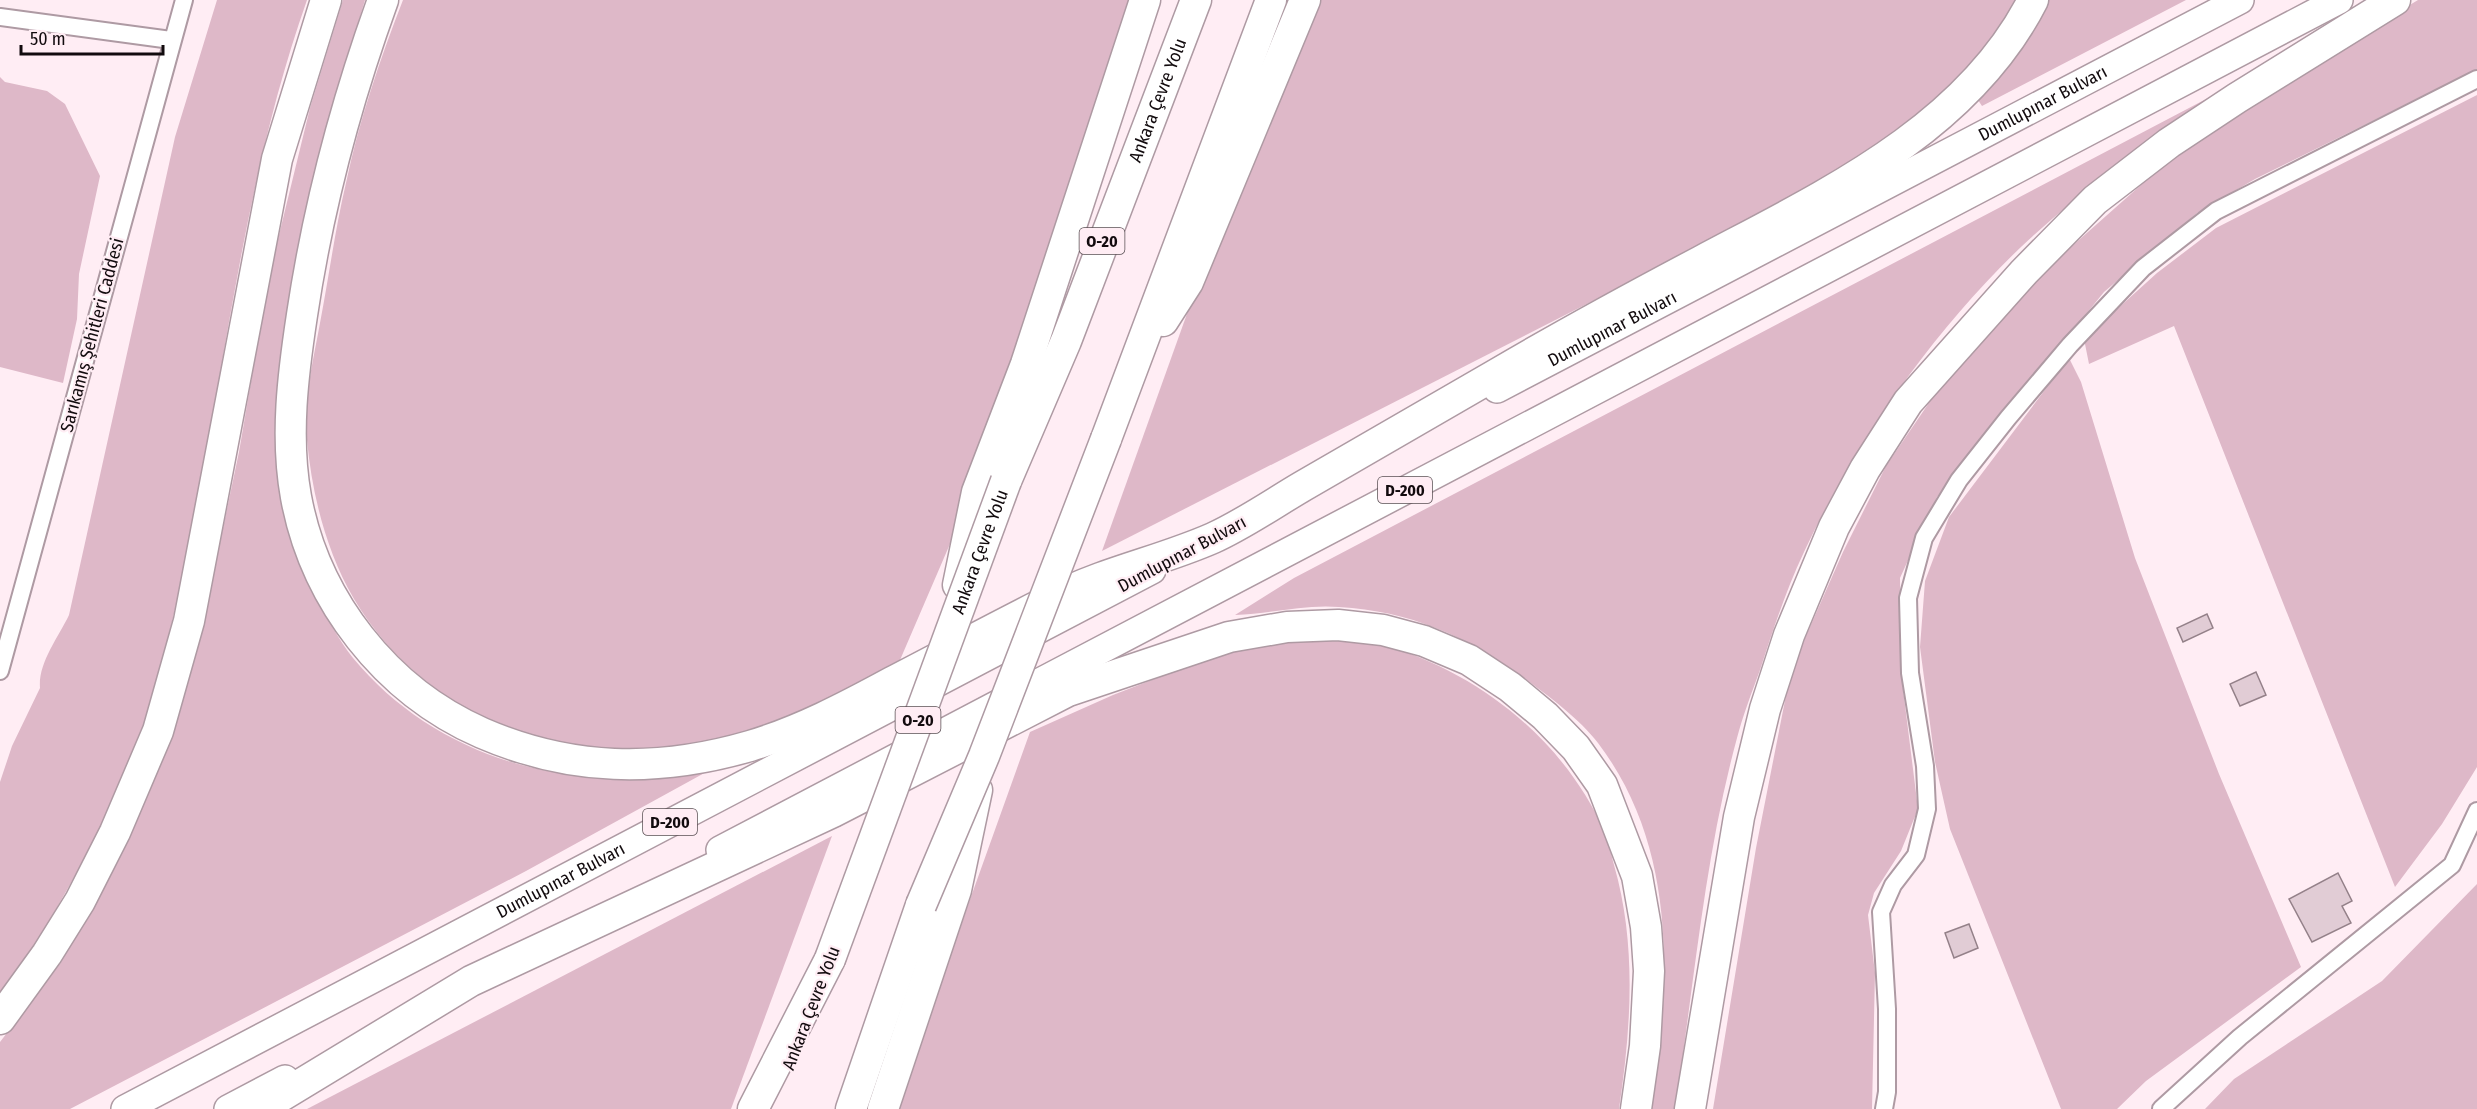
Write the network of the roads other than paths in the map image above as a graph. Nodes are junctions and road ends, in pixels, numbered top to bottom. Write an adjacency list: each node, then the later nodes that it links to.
1 (184, 0): 13 (street, Sarıkamış Şehitleri Caddesi)
2 (326, 0): 23 (highway)
3 (383, 0): 16 (highway)
4 (1145, 0): 17 (highway, bridge)
5 (1196, 0): 17 (highway, Ankara Çevre Yolu / O-20, bridge)
6 (1271, 0): 15 (highway)
7 (1305, 0): 15 (highway)
8 (2033, 0): 16 (highway)
9 (2240, 0): 16 (highway, Dumlupınar Bulvarı / D-200)
10 (2339, 0): 22 (highway, D-200)
11 (2395, 0): 32 (highway)
12 (0, 18): 13 (street)
13 (171, 40): 18 (street, Sarıkamış Şehitleri Caddesi)
14 (2477, 79): 33 (street)
15 (1128, 374): 19 (highway, bridge)
16 (1215, 537): 24 (highway, Dumlupınar Bulvarı / D-200)
17 (947, 640): 21 (highway, Ankara Çevre Yolu / O-20, bridge)
18 (0, 671)
19 (984, 756): 29 (highway, bridge); 30 (highway, bridge)
20 (2477, 811): 34 (street)
21 (830, 959): 27 (highway); 28 (highway, Ankara Çevre Yolu / O-20)
22 (471, 981): 25 (highway, D-200); 26 (highway); 31 (highway)
23 (0, 1018)
24 (125, 1109)
25 (228, 1109)
26 (260, 1109)
27 (753, 1109)
28 (772, 1109)
29 (851, 1109)
30 (883, 1109)
31 (1636, 1109)
32 (1690, 1109)
33 (1884, 1109)
34 (2161, 1109)

